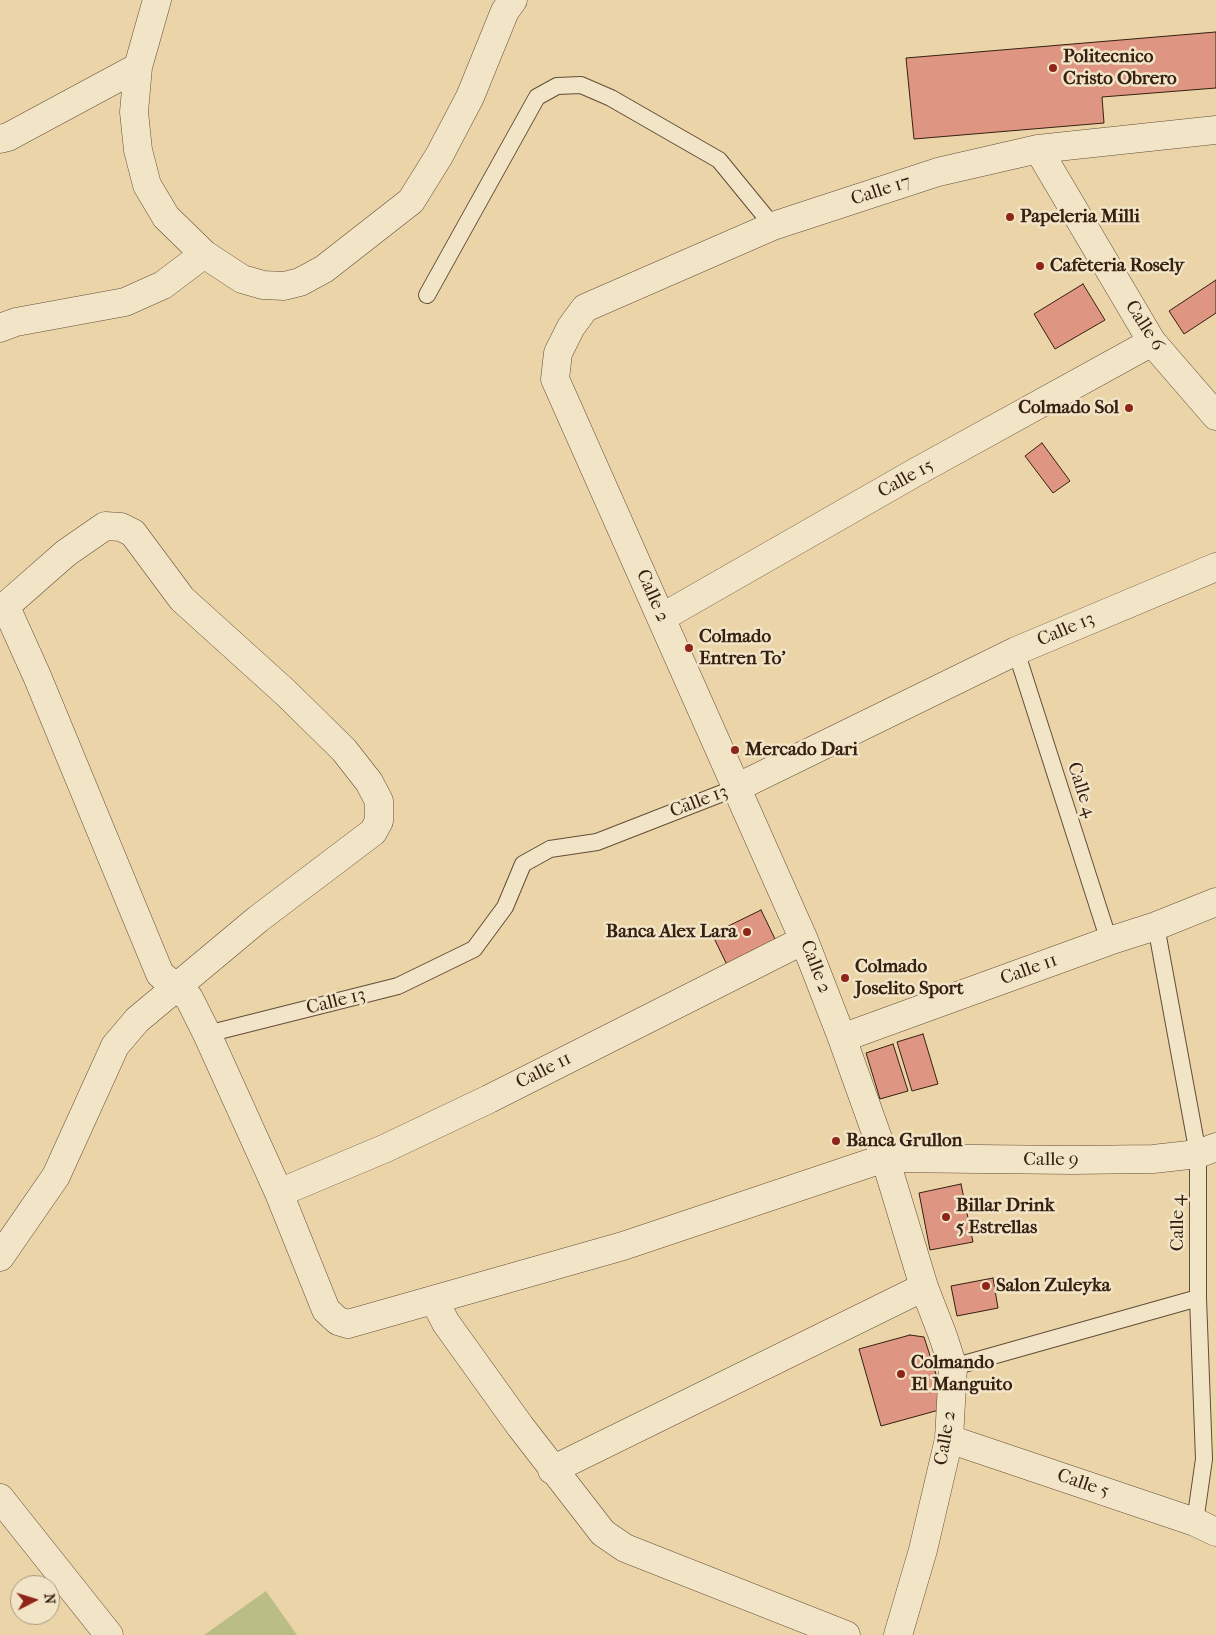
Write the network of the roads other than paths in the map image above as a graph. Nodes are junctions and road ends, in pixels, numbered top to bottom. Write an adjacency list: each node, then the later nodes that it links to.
1 (513, 0): 8 (street)
2 (155, 1): 3 (street)
3 (138, 68): 5 (street); 8 (street)
4 (1216, 130): 6 (street, Calle 17)
5 (0, 139)
6 (1038, 149): 7 (street, Calle 17); 12 (street, Calle 6)
7 (773, 226): 9 (lane); 10 (street, Calle 17)
8 (204, 254): 11 (street)
9 (427, 295)
10 (571, 327): 16 (street, Calle 2)
11 (0, 328)
12 (1152, 342): 13 (street, Calle 6); 16 (street, Calle 15)
13 (1216, 416)
14 (1216, 567): 17 (street, Calle 13)
15 (2, 608): 23 (street, Calle 9); 23 (street)
16 (661, 618): 18 (street, Calle 2)
17 (1016, 651): 18 (street, Calle 13); 22 (lane, Calle 4)
18 (738, 787): 21 (street, Calle 2); 24 (lane, Calle 13)
19 (1216, 902): 20 (street, Calle 11)
20 (1156, 926): 22 (street, Calle 11); 26 (lane, Calle 4)
21 (804, 940): 25 (street, Calle 2); 28 (street, Calle 11)
22 (1109, 941): 25 (street, Calle 11)
23 (177, 987): 24 (street, Calle 9); 29 (street)
24 (207, 1034): 28 (street, Calle 9)
25 (842, 1038): 27 (street, Calle 2)
26 (1207, 1150): 27 (street, Calle 9); 31 (lane, Calle 4)
27 (885, 1158): 30 (street, Calle 2); 32 (street, Calle 9)
28 (279, 1193): 32 (street, Calle 9)
29 (0, 1257)
30 (924, 1287): 33 (street, Calle 2); 35 (street)
31 (1198, 1298): 33 (lane); 37 (lane, Calle 4)
32 (434, 1300): 35 (street)
33 (953, 1367): 34 (street, Calle 2)
34 (949, 1439): 37 (street, Calle 5); 40 (street, Calle 2)
35 (552, 1470): 39 (street)
36 (0, 1498): 38 (street)
37 (1205, 1527)
38 (108, 1635)
39 (846, 1635)
40 (898, 1635)

